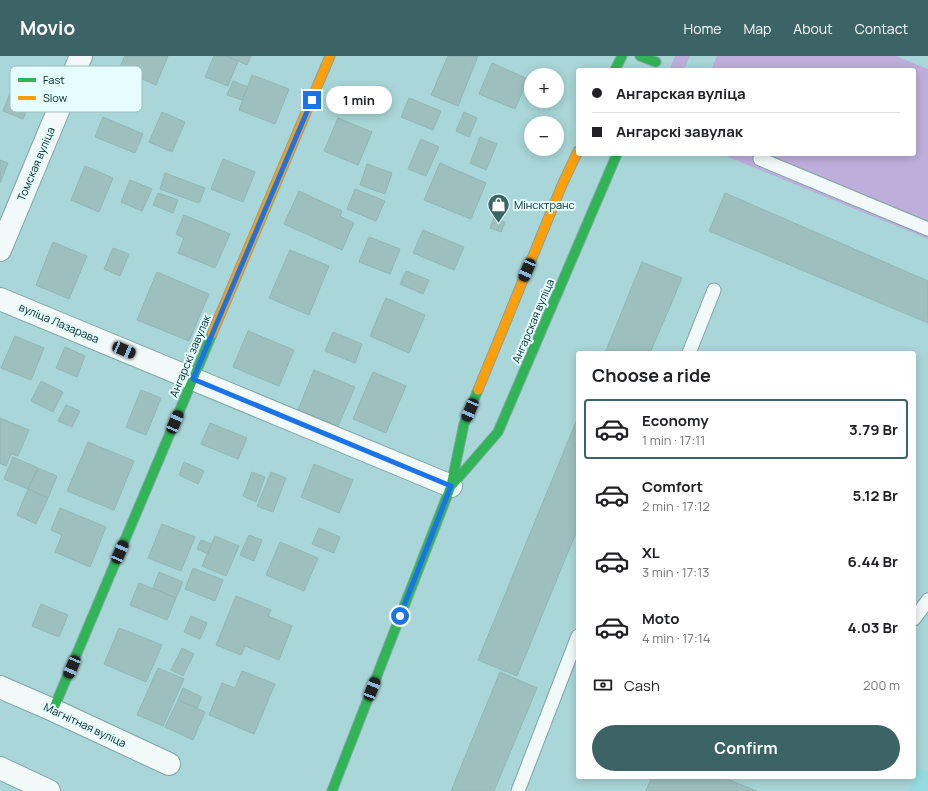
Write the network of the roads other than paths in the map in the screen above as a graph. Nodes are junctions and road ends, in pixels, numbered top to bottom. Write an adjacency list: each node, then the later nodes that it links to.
1 (81, 56): 6 (street, Томская вуліца)
2 (330, 56): 17 (main road, Ангарскі завулак)
3 (622, 56): 7 (main road)
4 (640, 56): 5 (main road)
5 (656, 63)
6 (77, 66)
7 (617, 68)
8 (58, 112): 13 (street, Томская вуліца)
9 (576, 155): 18 (main road, Ангарская вуліца)
10 (616, 156): 18 (main road, Ангарская вуліца)
11 (760, 160): 12 (lane)
12 (928, 229)
13 (0, 250)
14 (714, 290): 16 (lane)
15 (0, 299): 17 (street, вуліца Лазарава)
16 (690, 351)
17 (193, 379): 18 (street, вуліца Лазарава); 23 (main road, Ангарскі завулак)
18 (451, 486): 27 (main road, Ангарская вуліца)
19 (928, 600): 20 (lane)
20 (916, 617)
21 (576, 641): 28 (lane)
22 (0, 687): 23 (street, Магнітная вуліца)
23 (53, 710): 24 (street, Магнітная вуліца)
24 (169, 764)
25 (0, 768): 26 (street)
26 (49, 791)
27 (332, 791)
28 (518, 791)

